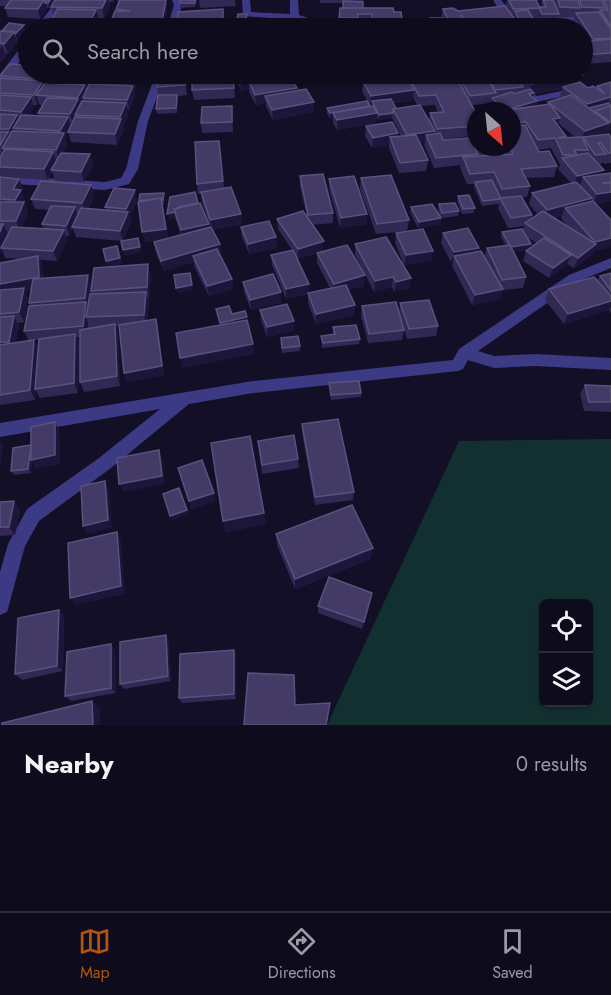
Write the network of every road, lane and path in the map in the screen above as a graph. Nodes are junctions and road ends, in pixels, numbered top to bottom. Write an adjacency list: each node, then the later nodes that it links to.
1 (62, 0): 7 (street)
2 (176, 0): 8 (street)
3 (246, 0): 6 (street)
4 (294, 0): 6 (street)
5 (497, 0): 10 (street)
6 (295, 17): 9 (street)
7 (48, 18)
8 (175, 18)
9 (299, 18)
10 (510, 18)
11 (611, 19): 12 (street)
12 (593, 20)
13 (18, 57): 14 (street)
14 (0, 81)
15 (157, 84): 18 (street)
16 (508, 84): 17 (street)
17 (611, 90)
18 (0, 178)
19 (611, 262): 20 (street)
20 (464, 353): 21 (street); 22 (street)
21 (611, 364)
22 (187, 397): 23 (street); 24 (street)
23 (0, 430)
24 (0, 604)

